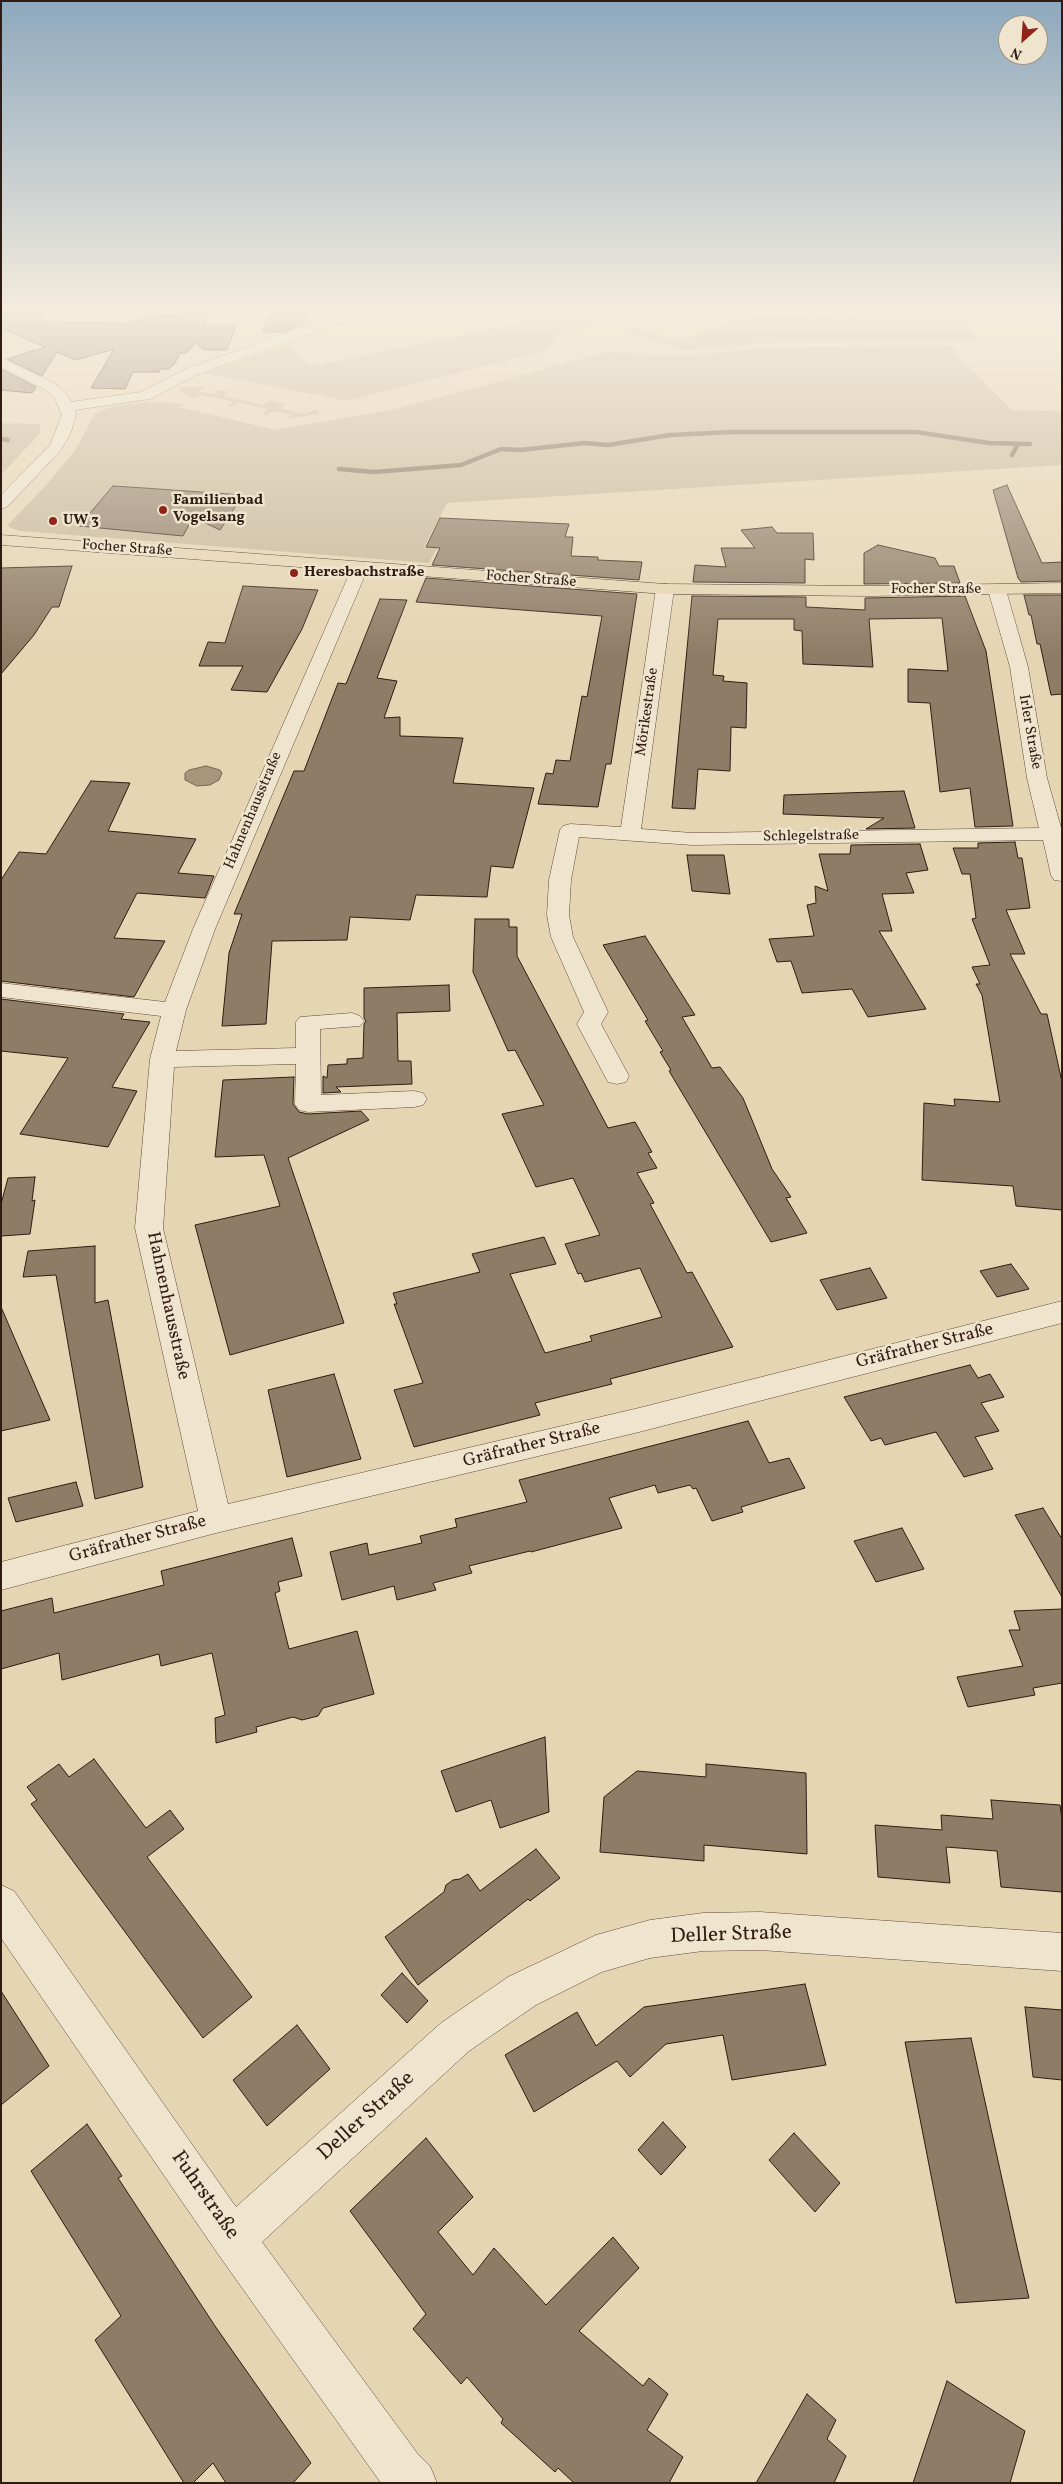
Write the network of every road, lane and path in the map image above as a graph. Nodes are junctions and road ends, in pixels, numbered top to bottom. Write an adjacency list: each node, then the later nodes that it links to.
1 (66, 424): 2 (street)
2 (1, 504)
3 (1, 540): 4 (main road, Focher Straße)
4 (360, 568): 6 (main road, Focher Straße); 12 (street, Hahnenhausstraße)
5 (1062, 588): 7 (main road, Focher Straße)
6 (665, 589): 7 (main road, Focher Straße); 9 (street, Mörikestraße)
7 (996, 590): 8 (street, Irler Straße)
8 (1052, 834): 9 (street, Schlegelstraße); 10 (street, Irler Straße)
9 (630, 835): 16 (street, Schlegelstraße)
10 (1062, 875)
11 (1, 990): 12 (street)
12 (174, 1010): 15 (street, Hahnenhausstraße)
13 (352, 1021): 14 (street)
14 (306, 1056): 15 (street); 17 (street)
15 (162, 1059): 19 (street, Hahnenhausstraße)
16 (617, 1076)
17 (414, 1099)
18 (1062, 1312): 19 (street, Gräfrather Straße)
19 (216, 1520): 20 (street, Gräfrather Straße)
20 (1, 1576)
21 (1, 1904): 23 (street, Fuhrstraße)
22 (1062, 1952): 23 (street, Deller Straße)
23 (233, 2239): 24 (street, Fuhrstraße)
24 (413, 2483)

